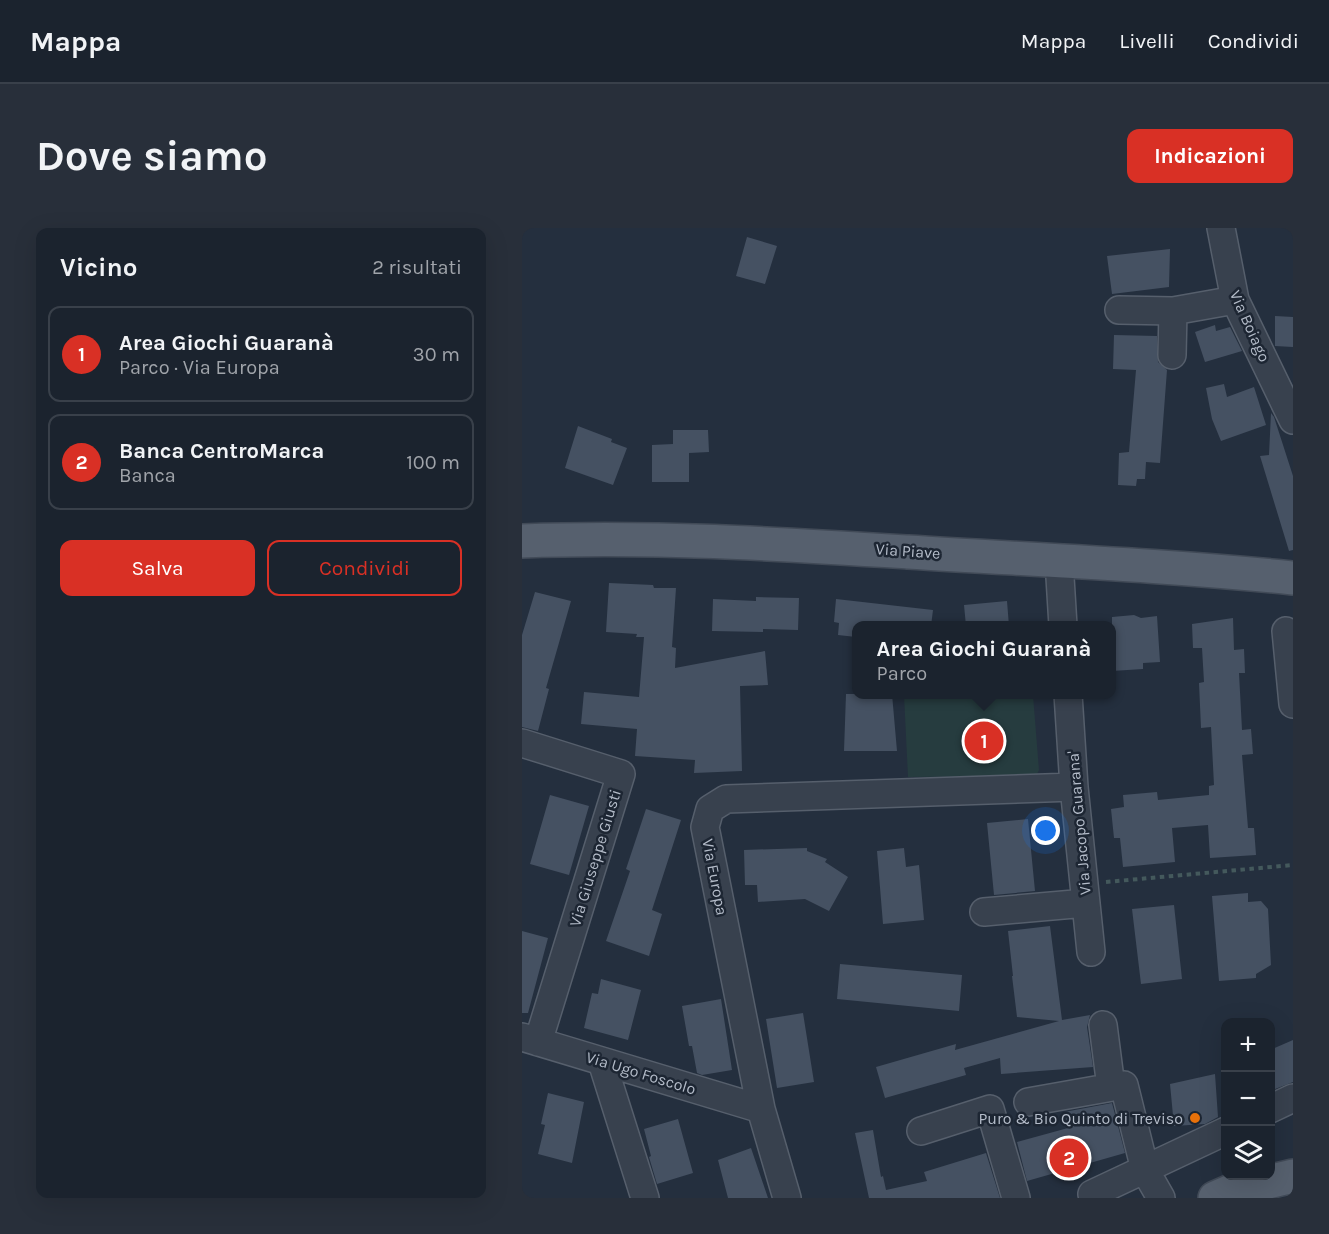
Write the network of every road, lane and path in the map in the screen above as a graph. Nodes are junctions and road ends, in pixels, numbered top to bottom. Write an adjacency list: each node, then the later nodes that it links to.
1 (1221, 228): 2 (street, Via Boiago)
2 (1235, 300): 4 (street); 6 (street, Via Boiago)
3 (1119, 310): 4 (street)
4 (1173, 311): 5 (street)
5 (1172, 355)
6 (1293, 420)
7 (522, 540): 8 (main road, Via Piave)
8 (1059, 561): 9 (main road, Via Piave); 10 (street)
9 (1293, 579)
10 (1063, 621)
11 (1286, 631): 13 (street)
12 (1068, 699): 15 (street, Via Jacopo Guarana')
13 (1293, 704)
14 (522, 743): 21 (street, Via Giuseppe Giusti)
15 (1074, 787): 17 (street, Via Jacopo Guarana'); 27 (street, Via Europa)
16 (1293, 865): 17 (path)
17 (1085, 894): 18 (street); 19 (street, Via Jacopo Guarana')
18 (984, 912)
19 (1091, 952)
20 (1103, 1025): 23 (street)
21 (530, 1040): 22 (street, Via Ugo Foscolo)
22 (602, 1062): 27 (street, Via Ugo Foscolo); 36 (street)
23 (1112, 1087): 25 (street); 32 (street)
24 (1293, 1098): 26 (street)
25 (1028, 1102)
26 (1275, 1107)
27 (761, 1109): 37 (street, Via Europa)
28 (921, 1131): 38 (street)
29 (1221, 1133): 32 (street)
30 (1293, 1155): 31 (main road)
31 (1275, 1164)
32 (1145, 1170): 35 (street); 39 (street)
33 (1293, 1176): 34 (main road)
34 (1233, 1191)
35 (1092, 1194)
36 (645, 1198)
37 (787, 1198)
38 (1016, 1198)
39 (1161, 1198)

